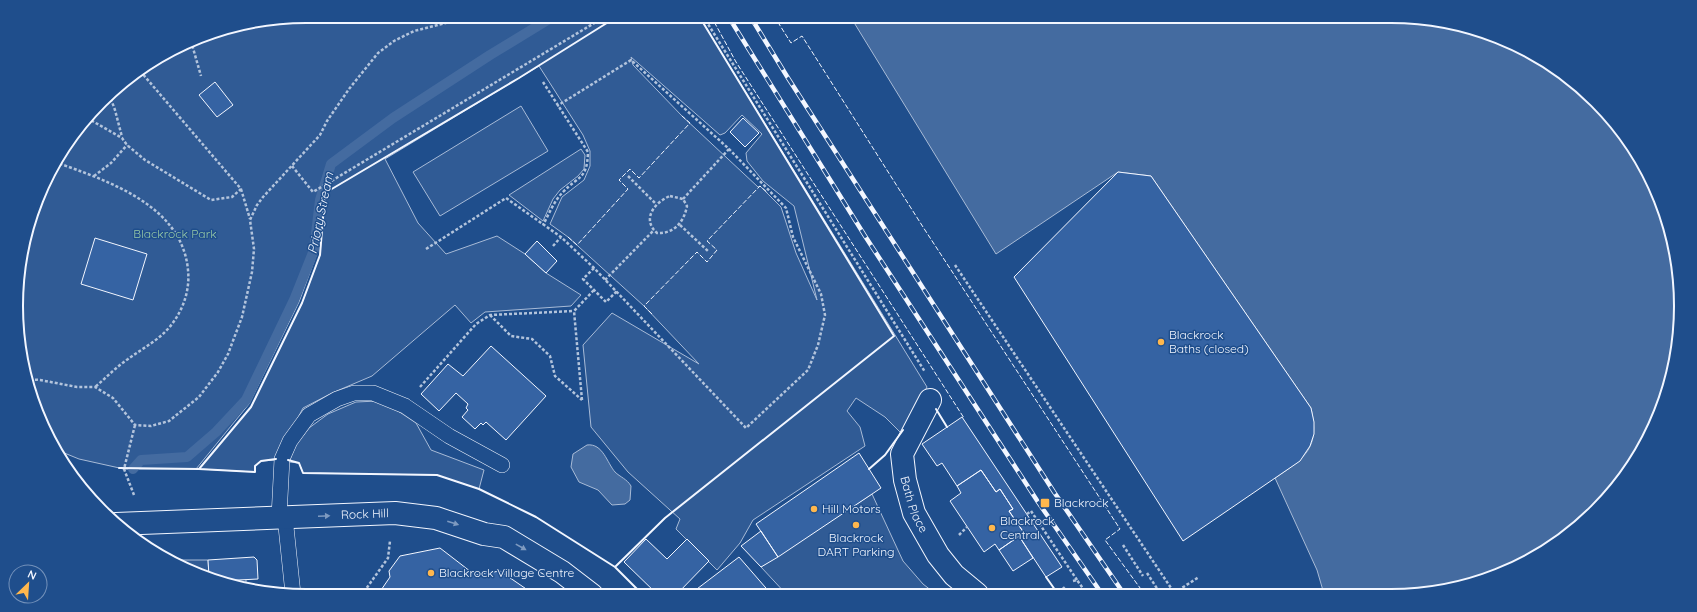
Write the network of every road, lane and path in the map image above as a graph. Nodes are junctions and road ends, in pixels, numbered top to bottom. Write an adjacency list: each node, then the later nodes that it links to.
1 (450, 23): 15 (path)
2 (594, 23): 15 (path)
3 (707, 23): 38 (path)
4 (193, 47): 6 (path)
5 (143, 75): 18 (path)
6 (201, 76)
7 (543, 82): 9 (path)
8 (111, 101): 11 (path)
9 (557, 106): 13 (path); 22 (path)
10 (92, 121): 11 (path)
11 (122, 138): 12 (path)
12 (127, 145): 16 (path); 18 (path)
13 (729, 149): 19 (path); 33 (path)
14 (61, 164): 16 (path)
15 (292, 166): 21 (path)
16 (94, 176): 37 (path)
17 (628, 176): 20 (path)
18 (241, 189): 21 (path)
19 (683, 199): 20 (path); 23 (path)
20 (656, 204): 24 (path)
21 (250, 220): 40 (path)
22 (544, 225): 25 (path); 27 (path)
23 (680, 225): 24 (path); 28 (path)
24 (654, 230): 31 (path)
25 (561, 237): 26 (path); 30 (path)
26 (552, 246)
27 (426, 249)
28 (709, 252)
29 (955, 265): 61 (path)
30 (594, 268): 31 (path); 32 (path)
31 (605, 280): 33 (path)
32 (594, 290): 33 (path); 34 (path)
33 (617, 290)
34 (574, 311): 35 (path); 35 (path)
35 (490, 315): 39 (path)
36 (33, 380): 37 (path)
37 (95, 387): 40 (path)
38 (930, 400): 57 (street, Bath Place)
39 (413, 410): 41 (lane); 45 (lane)
40 (135, 425): 42 (path)
41 (502, 465)
42 (124, 469)
43 (394, 513): 45 (street, Rock Hill, one-way to 43); 55 (path); 56 (street, Rock Hill, one-way to 56)
44 (1026, 514): 51 (path)
45 (282, 517): 46 (street, Rock Hill); 54 (lane)
46 (125, 524)
47 (1123, 545): 49 (path)
48 (1147, 573): 60 (path)
49 (1143, 576)
50 (1199, 577): 62 (path)
51 (1077, 580): 52 (path); 59 (path)
52 (1073, 581)
53 (1063, 586): 58 (path)
54 (292, 588)
55 (366, 589)
56 (584, 589)
57 (971, 589)
58 (1065, 589)
59 (1083, 589)
60 (1157, 589)
61 (1172, 589)
62 (1182, 589)

